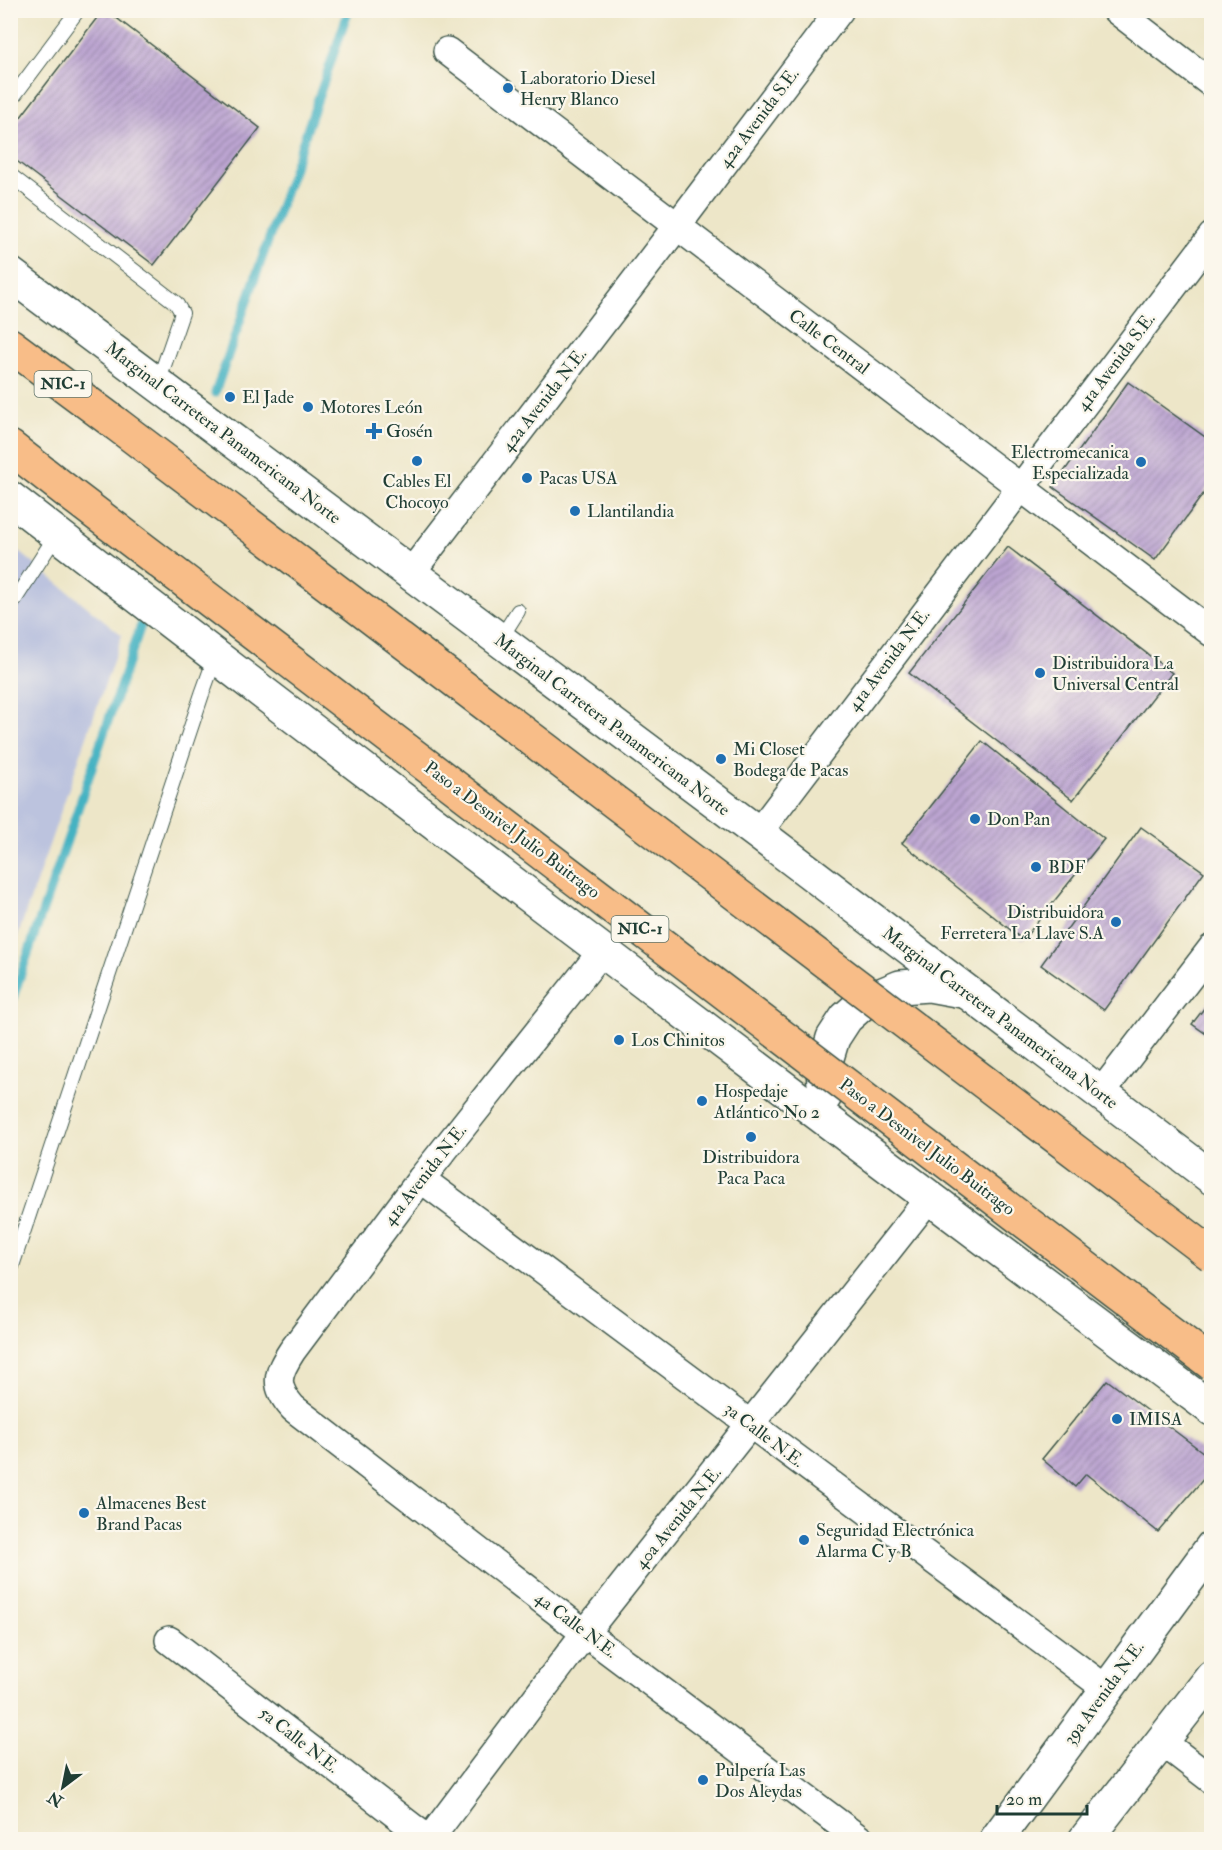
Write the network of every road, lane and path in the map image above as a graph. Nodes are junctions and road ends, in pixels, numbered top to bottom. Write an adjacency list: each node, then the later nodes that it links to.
1 (78, 10): 6 (lane)
2 (840, 10): 8 (street, 42a Avenida S.E.)
3 (1116, 10): 5 (street)
4 (447, 51): 8 (street, Calle Central)
5 (1212, 84)
6 (10, 101)
7 (10, 175): 12 (lane)
8 (677, 226): 14 (street, Calle Central); 17 (street, 42a Avenida N.E.)
9 (1212, 236): 14 (street, 41a Avenida S.E.)
10 (10, 274): 12 (street, Marginal Carretera Panamericana Norte)
11 (10, 345): 32 (highway, NIC-1, bridge)
12 (158, 383): 17 (street, Marginal Carretera Panamericana Norte)
13 (10, 447): 34 (highway, Paso a Desnivel Julio Buitrago / NIC-1, bridge)
14 (1020, 488): 20 (street, Calle Central); 23 (street, 41a Avenida N.E.)
15 (10, 498): 16 (street)
16 (57, 534): 18 (lane); 22 (street)
17 (410, 574): 21 (street, Marginal Carretera Panamericana Norte)
18 (10, 607)
19 (518, 611): 21 (lane)
20 (1212, 633)
21 (499, 641): 23 (street, Marginal Carretera Panamericana Norte)
22 (216, 656): 25 (street); 33 (lane)
23 (758, 833): 26 (street, Marginal Carretera Panamericana Norte)
24 (1212, 948): 27 (street)
25 (603, 950): 28 (street); 30 (street, 41a Avenida N.E.)
26 (964, 991): 27 (street, Marginal Carretera Panamericana Norte); 28 (street)
27 (1100, 1094): 29 (street, Marginal Carretera Panamericana Norte)
28 (836, 1127): 31 (street)
29 (1212, 1178)
30 (421, 1179): 35 (street, 41a Avenida N.E.); 37 (street, 3a Calle N.E.)
31 (929, 1198): 36 (street); 37 (street, 40a Avenida N.E.)
32 (1212, 1255)
33 (10, 1272)
34 (1212, 1364)
35 (293, 1408): 39 (street, 4a Calle N.E.)
36 (1212, 1409)
37 (752, 1425): 39 (street, 40a Avenida N.E.); 42 (street, 3a Calle N.E.)
38 (1212, 1547): 42 (street, 39a Avenida N.E.)
39 (585, 1634): 45 (street, 40a Avenida N.E.); 46 (street, 4a Calle N.E.)
40 (169, 1640): 45 (street, 5a Calle N.E.)
41 (1212, 1677): 43 (street)
42 (1108, 1690): 47 (street, 39a Avenida N.E.)
43 (1161, 1741): 44 (street); 48 (street)
44 (1212, 1780)
45 (429, 1839)
46 (861, 1839)
47 (996, 1839)
48 (1085, 1839)

